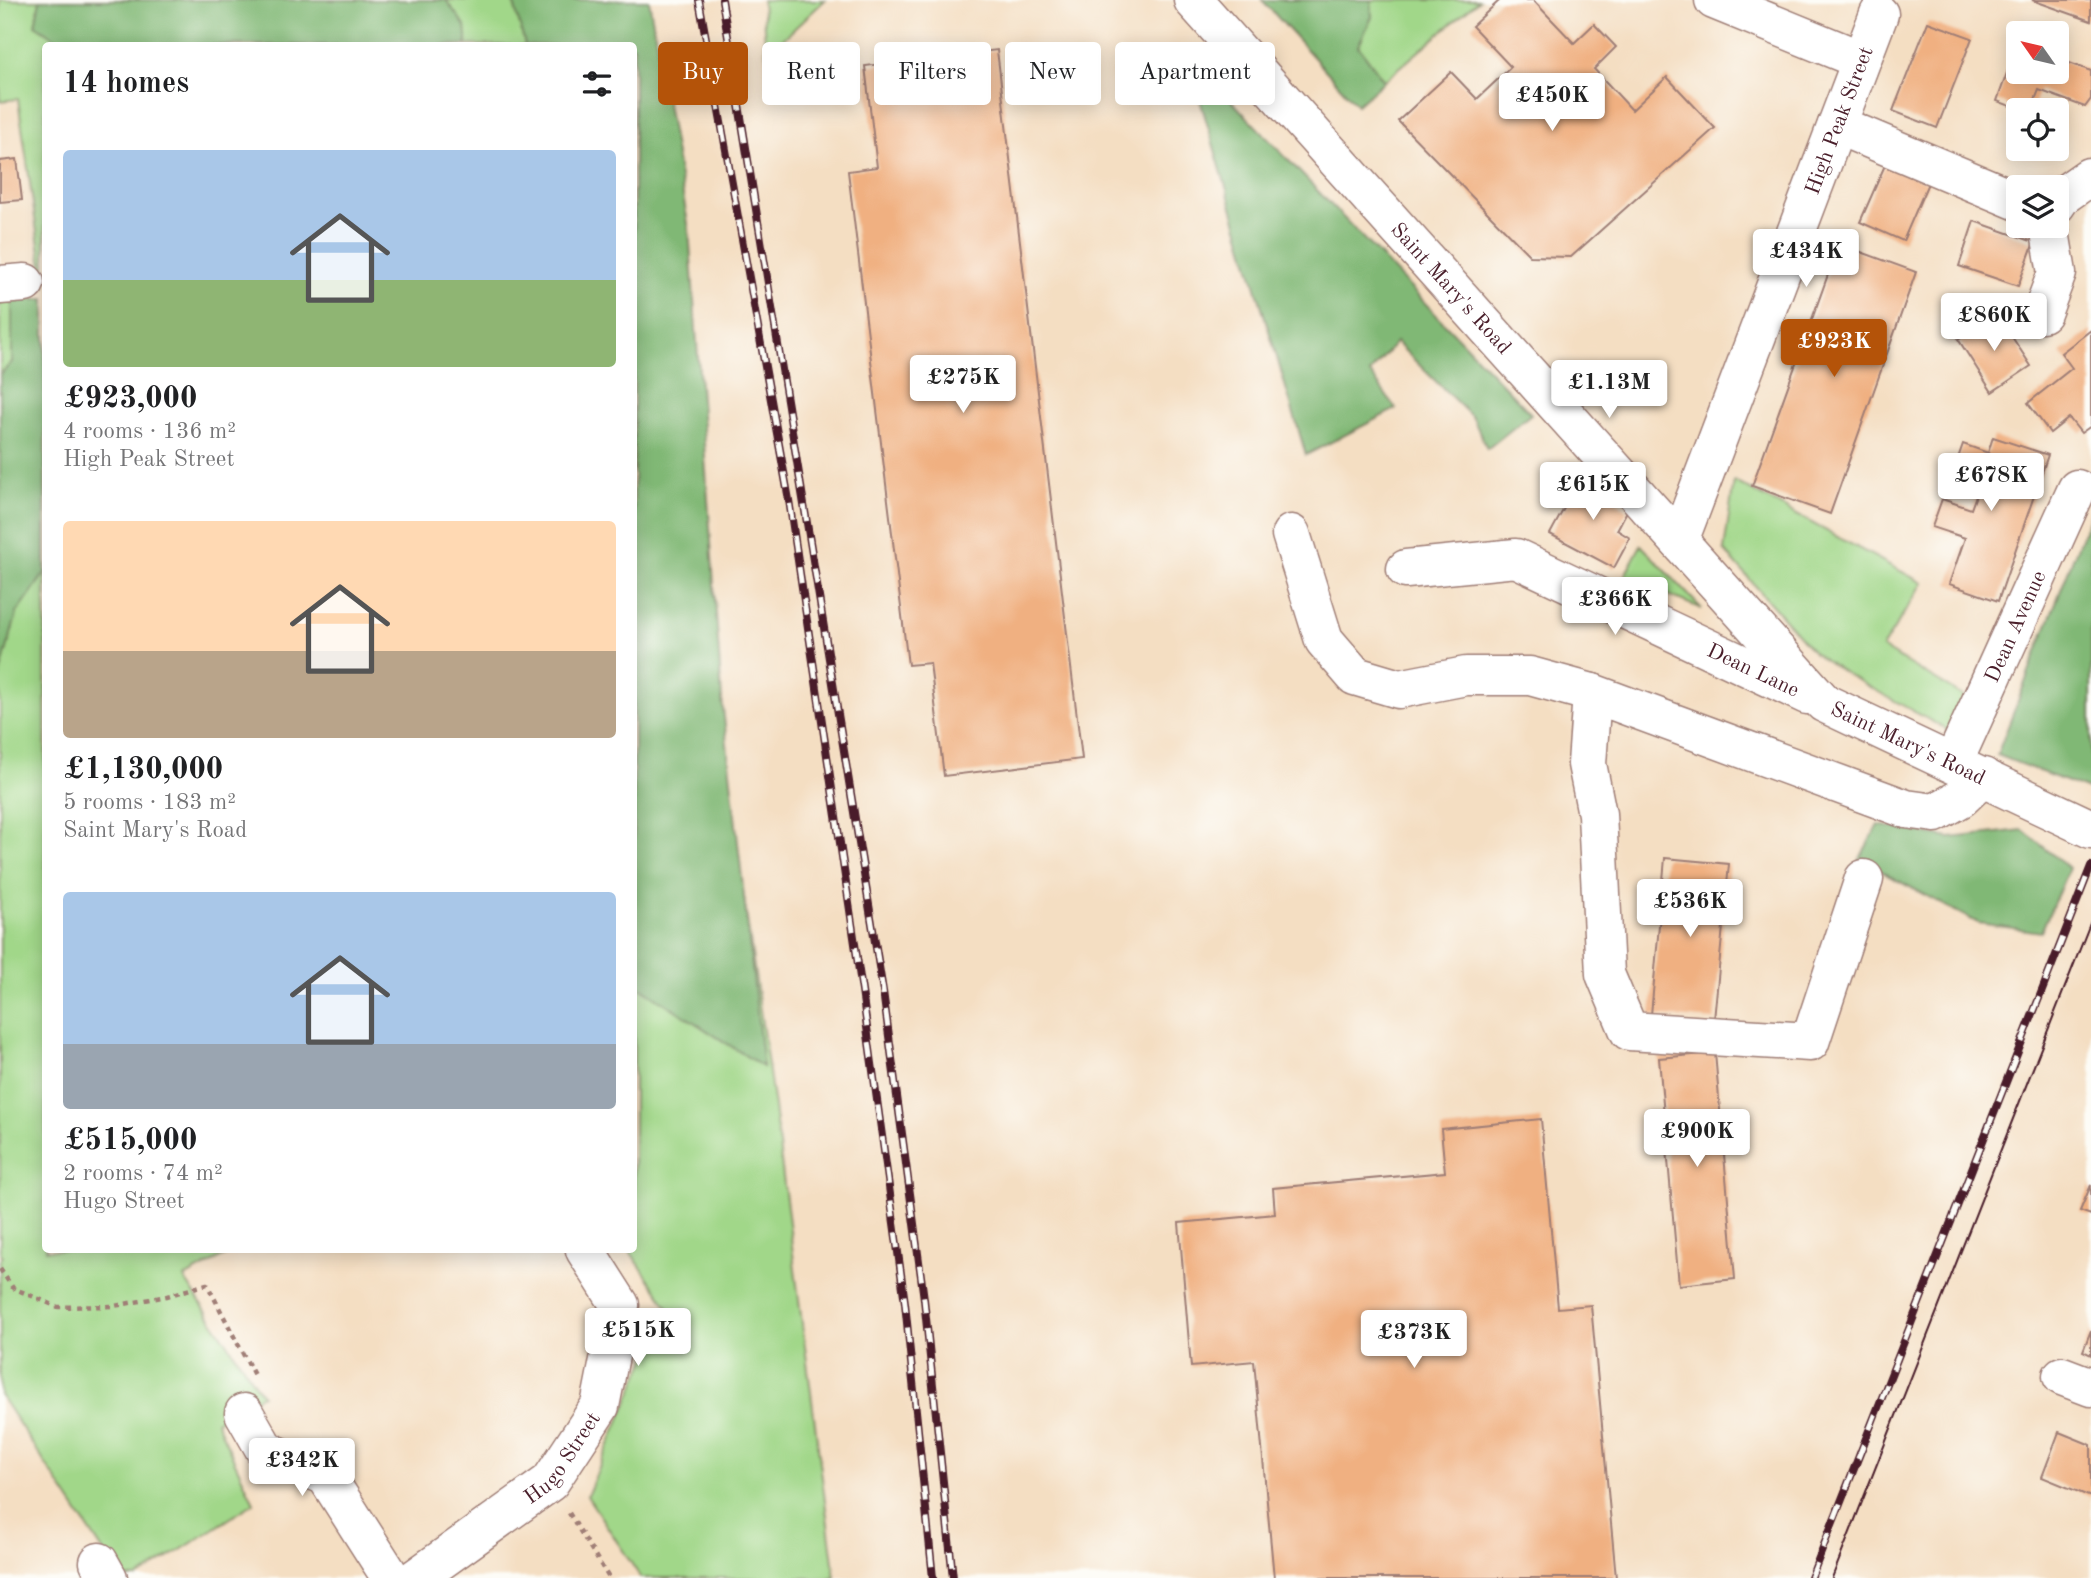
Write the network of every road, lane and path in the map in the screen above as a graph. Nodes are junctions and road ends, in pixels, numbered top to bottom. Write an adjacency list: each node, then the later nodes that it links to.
1 (1193, 0): 13 (street, Saint Mary's Road)
2 (1714, 0): 4 (street)
3 (1879, 14): 4 (street, High Peak Street)
4 (1861, 60): 5 (street, High Peak Street)
5 (1837, 125): 8 (street); 13 (street, High Peak Street)
6 (2089, 177): 7 (street)
7 (2069, 191)
8 (2006, 196)
9 (2051, 243): 10 (street)
10 (2042, 313)
11 (2077, 489): 17 (street, Dean Avenue)
12 (1291, 534): 15 (street)
13 (1678, 541): 16 (street, Saint Mary's Road)
14 (1406, 569): 16 (street, Dean Lane)
15 (1592, 693): 17 (street); 19 (street)
16 (1824, 703): 17 (street, Saint Mary's Road)
17 (1968, 770): 18 (street, Saint Mary's Road)
18 (2091, 829)
19 (1864, 879)
20 (587, 1253): 23 (street, Hugo Street)
21 (0, 1269): 22 (path)
22 (250, 1396): 24 (street)
23 (550, 1482): 25 (street, Hugo Street); 26 (path)
24 (391, 1578)
25 (416, 1578)
26 (609, 1578)

